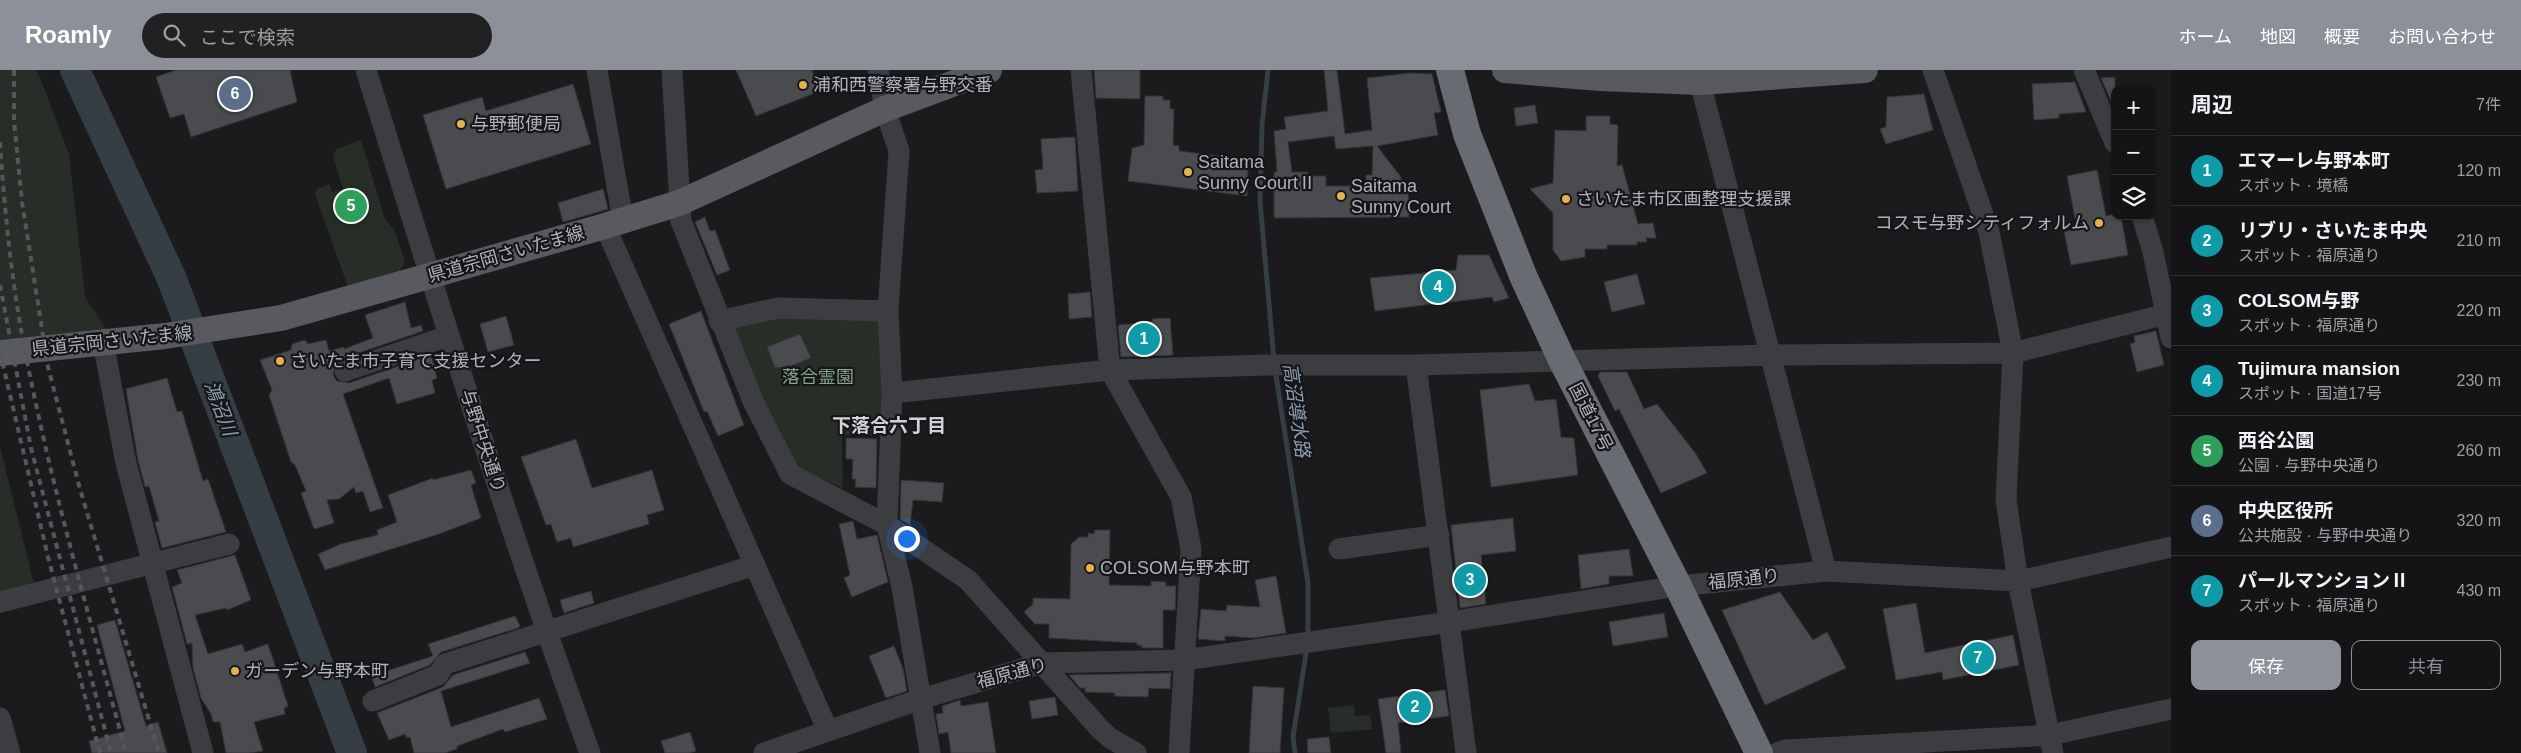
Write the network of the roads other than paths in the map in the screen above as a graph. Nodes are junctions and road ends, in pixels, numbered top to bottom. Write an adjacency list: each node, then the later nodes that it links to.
1 (366, 70): 18 (street, 与野中央通り)
2 (596, 70): 17 (street)
3 (672, 70): 15 (street)
4 (878, 70): 13 (street)
5 (989, 70): 13 (main road, 県道宗岡さいたま線)
6 (1081, 70): 30 (street)
7 (1450, 70): 28 (highway, 国道17号)
8 (1506, 70): 12 (main road)
9 (1866, 70): 12 (main road)
10 (1933, 70): 26 (street)
11 (2084, 70): 14 (street)
12 (1687, 78): 27 (street)
13 (886, 109): 15 (main road, 県道宗岡さいたま線); 19 (street)
14 (2111, 134)
15 (679, 203): 17 (main road, 県道宗岡さいたま線); 21 (street)
16 (2143, 220): 20 (street)
17 (614, 224): 18 (main road, 県道宗岡さいたま線); 39 (street)
18 (429, 275): 22 (street, 与野中央通り); 24 (main road, 県道宗岡さいたま線)
19 (888, 311): 21 (street); 32 (street)
20 (2169, 314): 23 (street); 26 (street)
21 (719, 321): 33 (street)
22 (448, 336): 31 (street); 45 (street, 与野中央通り)
23 (2171, 338)
24 (103, 342): 25 (main road, 県道宗岡さいたま線); 38 (street)
25 (0, 353)
26 (2013, 353): 27 (street); 41 (street)
27 (1771, 355): 28 (street); 40 (street)
28 (1562, 360): 29 (street); 42 (highway, 国道17号)
29 (1416, 365): 30 (street); 34 (street)
30 (1110, 370): 32 (street); 46 (street)
31 (345, 371)
32 (892, 393): 33 (street)
33 (887, 525): 47 (street); 48 (street)
34 (1438, 535): 37 (street); 44 (street)
35 (229, 544): 38 (street)
36 (2171, 547): 41 (street, 福原通り)
37 (1339, 548)
38 (153, 563): 43 (street); 55 (street)
39 (754, 565): 45 (street); 52 (street)
40 (1826, 571): 41 (street, 福原通り); 42 (street, 福原通り)
41 (2018, 581): 53 (street)
42 (1678, 586): 44 (street, 福原通り); 62 (highway, 国道17号)
43 (0, 602)
44 (1450, 622): 46 (street, 福原通り); 61 (street)
45 (546, 632): 49 (street); 56 (street, 与野中央通り)
46 (1184, 660): 47 (street, 福原通り); 60 (street)
47 (1042, 663): 48 (street, 福原通り); 59 (street)
48 (921, 699): 52 (street, 福原通り); 58 (street)
49 (373, 702)
50 (2171, 709): 53 (street)
51 (0, 718): 54 (street)
52 (828, 731): 57 (street, 福原通り)
53 (2052, 744): 63 (street)
54 (10, 753)
55 (203, 753)
56 (590, 753)
57 (764, 753)
58 (930, 753)
59 (1136, 753)
60 (1179, 753)
61 (1466, 753)
62 (1759, 753)
63 (1777, 753)

